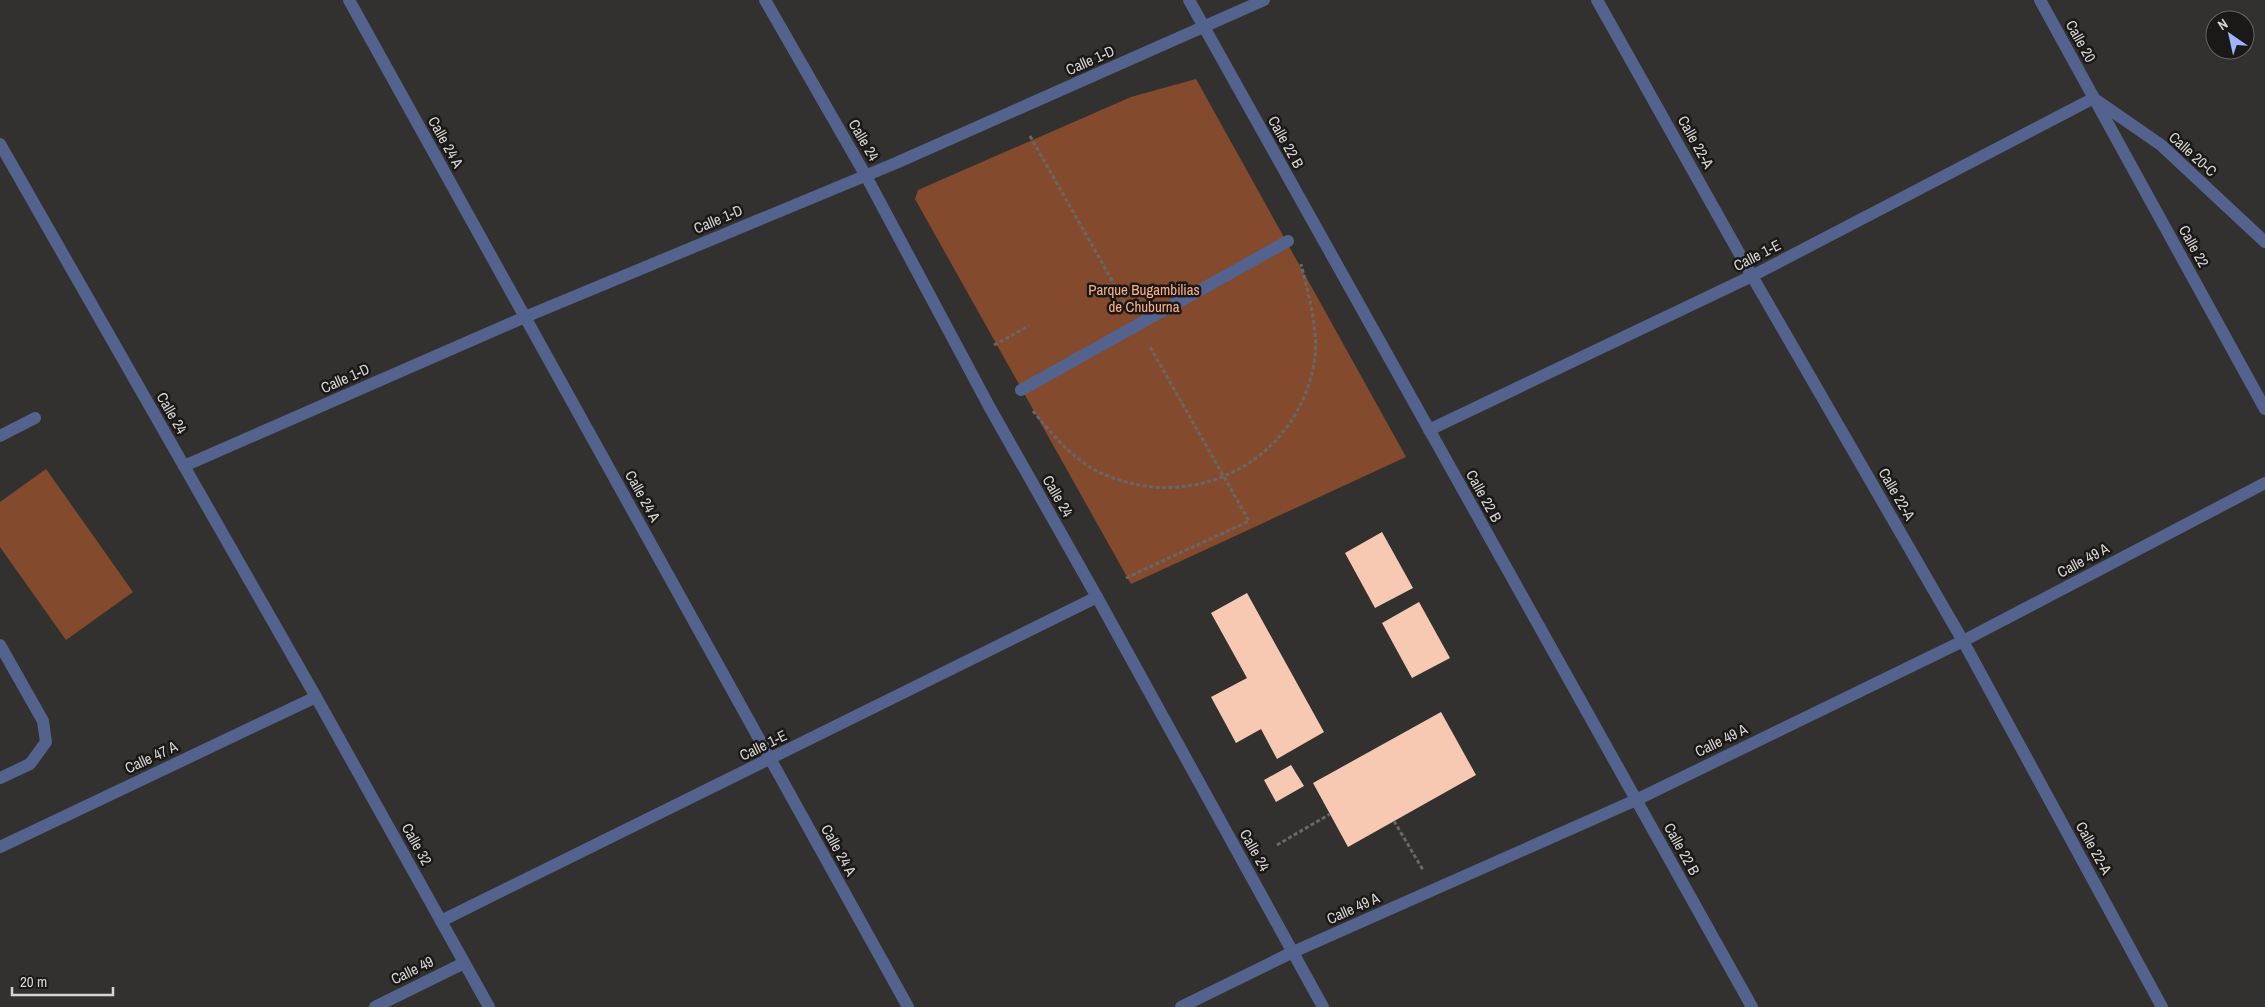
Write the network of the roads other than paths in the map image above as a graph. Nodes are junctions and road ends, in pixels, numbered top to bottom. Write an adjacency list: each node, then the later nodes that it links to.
1 (349, 0): 14 (street, Calle 24 A)
2 (765, 0): 10 (street, Calle 24)
3 (1189, 0): 7 (street, Calle 22 B)
4 (1264, 0): 7 (street, Calle 1-D)
5 (1597, 0): 13 (street, Calle 22-A)
6 (2040, 0): 8 (street, Calle 20)
7 (1204, 27): 10 (street, Calle 1-D); 18 (street, Calle 22 B)
8 (2094, 98): 12 (street, Calle 20-C); 13 (street, Calle 1-E); 16 (street, Calle 22)
9 (0, 144): 20 (street, Calle 24)
10 (866, 176): 14 (street, Calle 1-D); 22 (street, Calle 24)
11 (1288, 241): 15 (street)
12 (2265, 242)
13 (1752, 276): 18 (street, Calle 1-E); 23 (street, Calle 22-A)
14 (525, 317): 20 (street, Calle 1-D); 26 (street, Calle 24 A)
15 (1021, 390)
16 (2265, 409)
17 (34, 418): 19 (street)
18 (1429, 430): 28 (street, Calle 22 B)
19 (0, 436)
20 (184, 466): 25 (street, Calle 24)
21 (2265, 483): 23 (street, Calle 49 A)
22 (1097, 597): 26 (street, Calle 1-E); 31 (street, Calle 24)
23 (1963, 640): 28 (street, Calle 49 A); 39 (street, Calle 22-A)
24 (0, 645): 27 (street)
25 (316, 697): 29 (street, Calle 47 A); 30 (street, Calle 32)
26 (771, 760): 30 (street, Calle 1-E); 35 (street, Calle 24 A)
27 (0, 778)
28 (1636, 800): 31 (street, Calle 49 A); 38 (street, Calle 22 B)
29 (0, 847)
30 (441, 920): 32 (street, Calle 32)
31 (1293, 952): 36 (street, Calle 49 A); 37 (street, Calle 24)
32 (464, 963): 33 (street, Calle 49); 34 (street, Calle 32)
33 (374, 1007)
34 (489, 1007)
35 (908, 1007)
36 (1181, 1007)
37 (1323, 1007)
38 (1752, 1007)
39 (2162, 1007)

